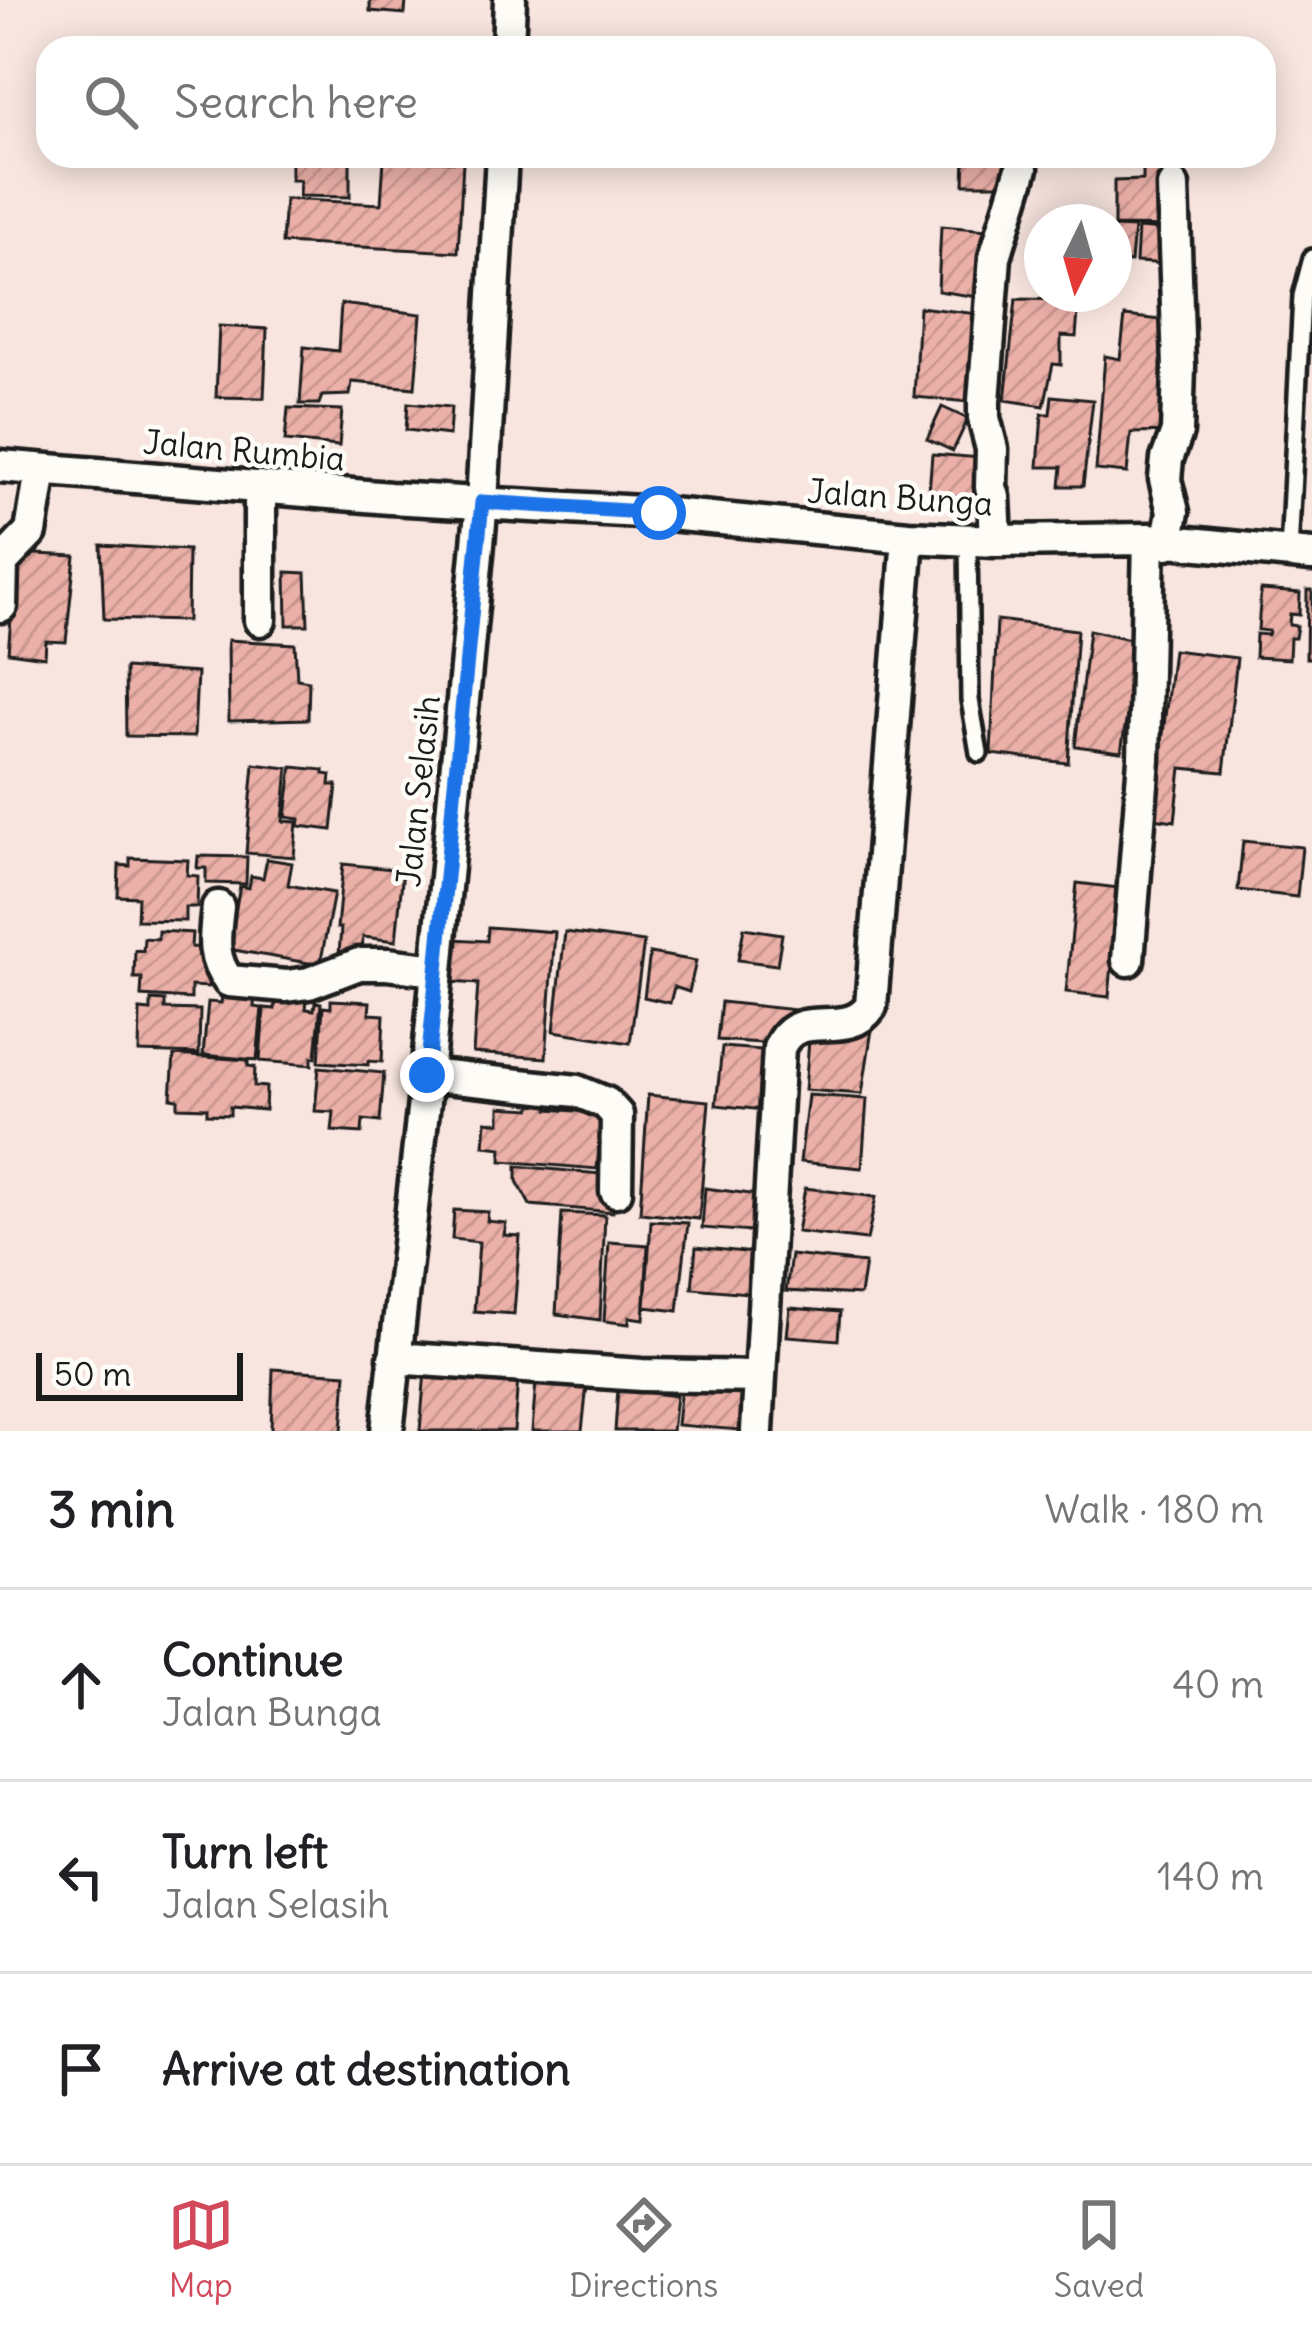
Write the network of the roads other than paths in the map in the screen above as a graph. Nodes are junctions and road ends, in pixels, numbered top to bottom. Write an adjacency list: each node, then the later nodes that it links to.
1 (510, 0): 2 (street)
2 (508, 36)
3 (501, 168): 10 (street, Jalan Selasih)
4 (1022, 168): 12 (street)
5 (1173, 186): 13 (street)
6 (1312, 258): 14 (lane)
7 (0, 466): 8 (street, Jalan Rumbia)
8 (41, 470): 9 (street, Jalan Rumbia); 15 (street)
9 (260, 488): 10 (street, Jalan Rumbia); 16 (street)
10 (482, 502): 11 (street, Jalan Bunga); 20 (street, Jalan Selasih)
11 (908, 537): 12 (street, Jalan Bunga); 24 (street)
12 (982, 540): 13 (street, Jalan Bunga); 17 (lane)
13 (1158, 541): 14 (street, Jalan Bunga); 19 (street)
14 (1300, 554)
15 (1, 606)
16 (260, 620)
17 (979, 753)
18 (218, 908): 20 (street)
19 (1129, 960)
20 (436, 970): 21 (street, Jalan Selasih)
21 (427, 1075): 22 (street); 23 (street, Jalan Selasih)
22 (616, 1191)
23 (394, 1358): 24 (street); 25 (street, Jalan Selasih)
24 (760, 1377): 26 (street)
25 (386, 1431)
26 (758, 1431)

